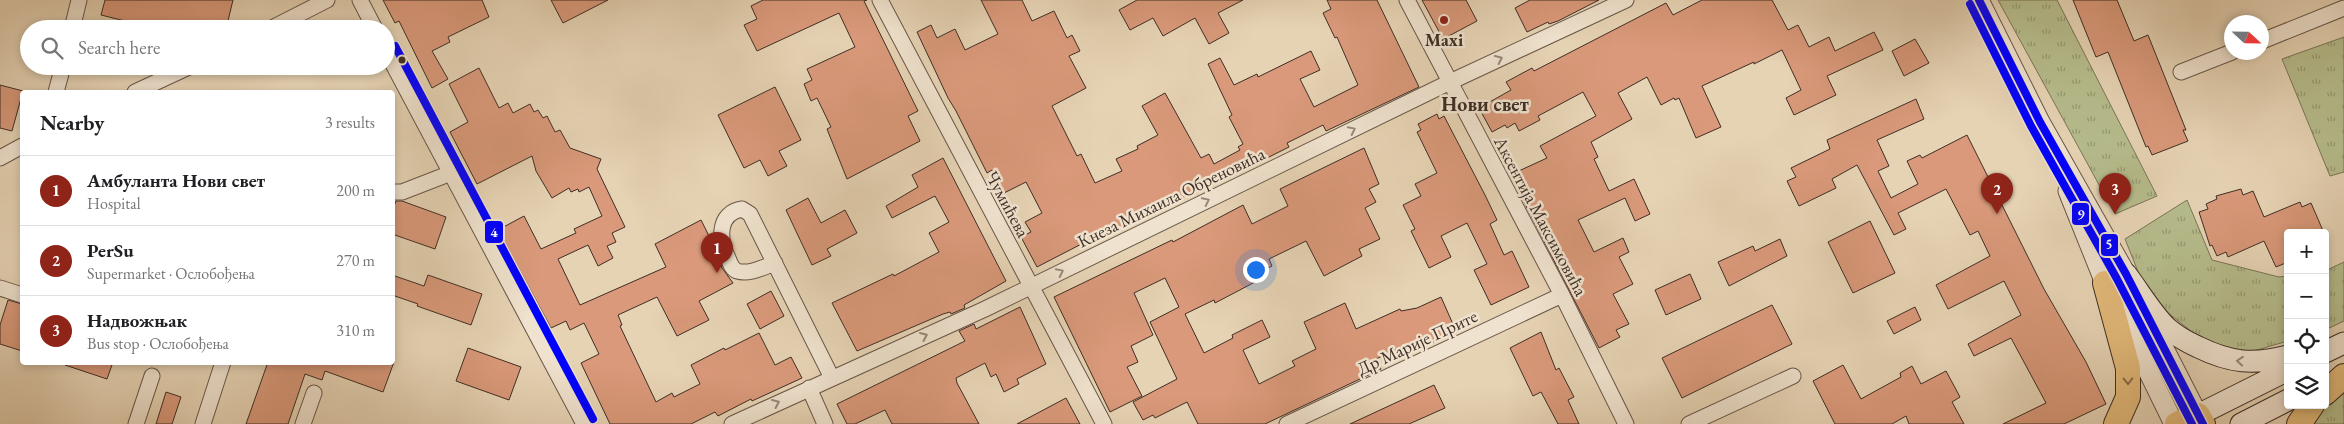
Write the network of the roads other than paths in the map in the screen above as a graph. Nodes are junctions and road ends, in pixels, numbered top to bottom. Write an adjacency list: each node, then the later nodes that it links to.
1 (79, 0): 9 (street)
2 (327, 0): 10 (street)
3 (360, 0): 11 (street)
4 (880, 0): 27 (street, Чумићева)
5 (1406, 0): 18 (street, Аксентија Максимовића)
6 (1626, 0): 18 (street, Кнеза Михаила Обреновића, one-way to 6)
7 (1979, 0): 26 (street)
8 (2344, 8): 12 (street)
9 (74, 20)
10 (288, 20)
11 (370, 20)
12 (2269, 38)
13 (2224, 55): 15 (street)
14 (395, 68): 23 (street)
15 (2182, 72)
16 (61, 75): 19 (street)
17 (172, 75): 20 (street)
18 (1450, 82): 27 (street, Кнеза Михаила Обреновића, one-way to 18); 30 (street, Аксентија Максимовића)
19 (57, 90)
20 (139, 90)
21 (20, 147): 22 (street)
22 (0, 158)
23 (451, 173): 24 (street); 52 (street)
24 (395, 192)
25 (775, 263): 41 (street)
26 (2116, 279): 34 (main road, one-way to 26); 48 (street); 48 (street); 59 (main road, one-way to 59)
27 (1030, 286): 41 (street, Кнеза Михаила Обреновића, one-way to 27); 55 (street, Чумићева)
28 (0, 288): 29 (street)
29 (20, 294)
30 (1562, 295): 56 (street, Др Марије Прите); 57 (street, Аксентија Максимовића)
31 (2344, 343): 32 (main road); 33 (main road)
32 (2329, 346)
33 (2329, 350)
34 (2284, 357)
35 (222, 365): 50 (street)
36 (2284, 372): 48 (main road)
37 (2344, 372): 42 (main road)
38 (152, 376): 49 (street)
39 (1793, 376): 58 (street)
40 (2344, 376): 44 (main road)
41 (832, 378): 43 (street, Кнеза Михаила Обреновића)
42 (2329, 379)
43 (809, 388): 53 (street, Кнеза Михаила Обреновића, one-way to 43); 54 (street)
44 (2329, 389)
45 (314, 393): 51 (street)
46 (2284, 402): 60 (main road)
47 (2309, 409): 61 (main road)
48 (2188, 422)
49 (136, 424)
50 (203, 424)
51 (303, 424)
52 (584, 424)
53 (732, 424)
54 (825, 424)
55 (1104, 424)
56 (1287, 424)
57 (1626, 424)
58 (1689, 424)
59 (2116, 424)
60 (2240, 424)
61 (2299, 424)

